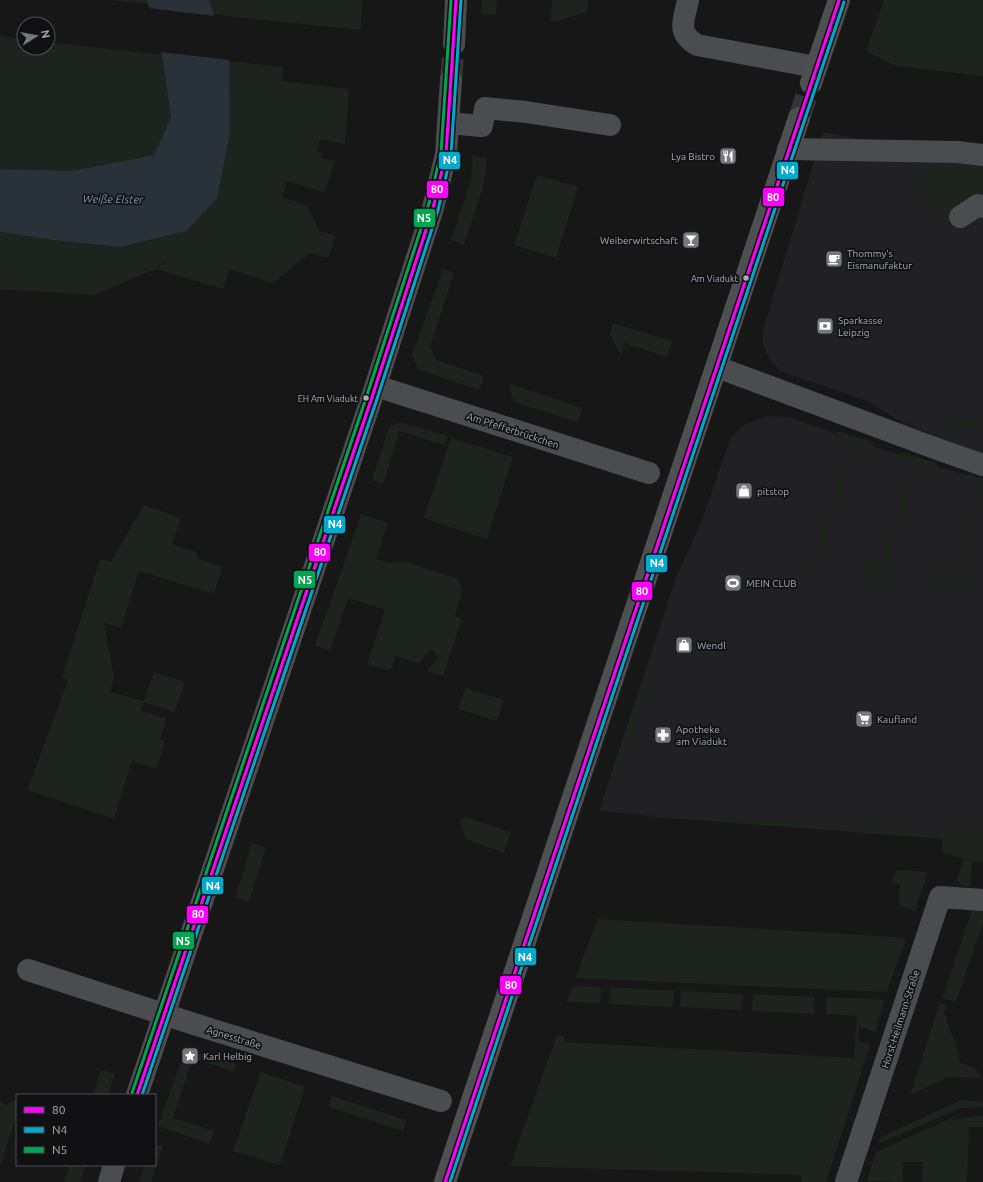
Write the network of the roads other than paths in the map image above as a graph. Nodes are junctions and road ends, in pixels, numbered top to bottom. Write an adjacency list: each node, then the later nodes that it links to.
1 (456, 0): 4 (street)
2 (688, 0): 5 (street)
3 (839, 0): 5 (main road)
4 (454, 44)
5 (813, 75)
6 (451, 80): 8 (street)
7 (799, 118): 10 (main road)
8 (448, 123): 9 (street); 15 (street)
9 (610, 125)
10 (788, 149): 11 (street); 14 (main road)
11 (983, 155)
12 (983, 207): 13 (street)
13 (960, 217)
14 (717, 367): 16 (street); 25 (main road)
15 (376, 386): 17 (street, Am Pfefferbrückchen); 20 (street)
16 (983, 464)
17 (650, 473)
18 (983, 900): 26 (street, Horst-Heilmann-Straße)
19 (28, 970): 20 (street, Agnesstraße)
20 (164, 1014): 21 (street); 22 (street, Agnesstraße)
21 (137, 1094)
22 (441, 1101)
23 (114, 1166): 24 (street)
24 (109, 1182)
25 (445, 1182)
26 (846, 1182)

